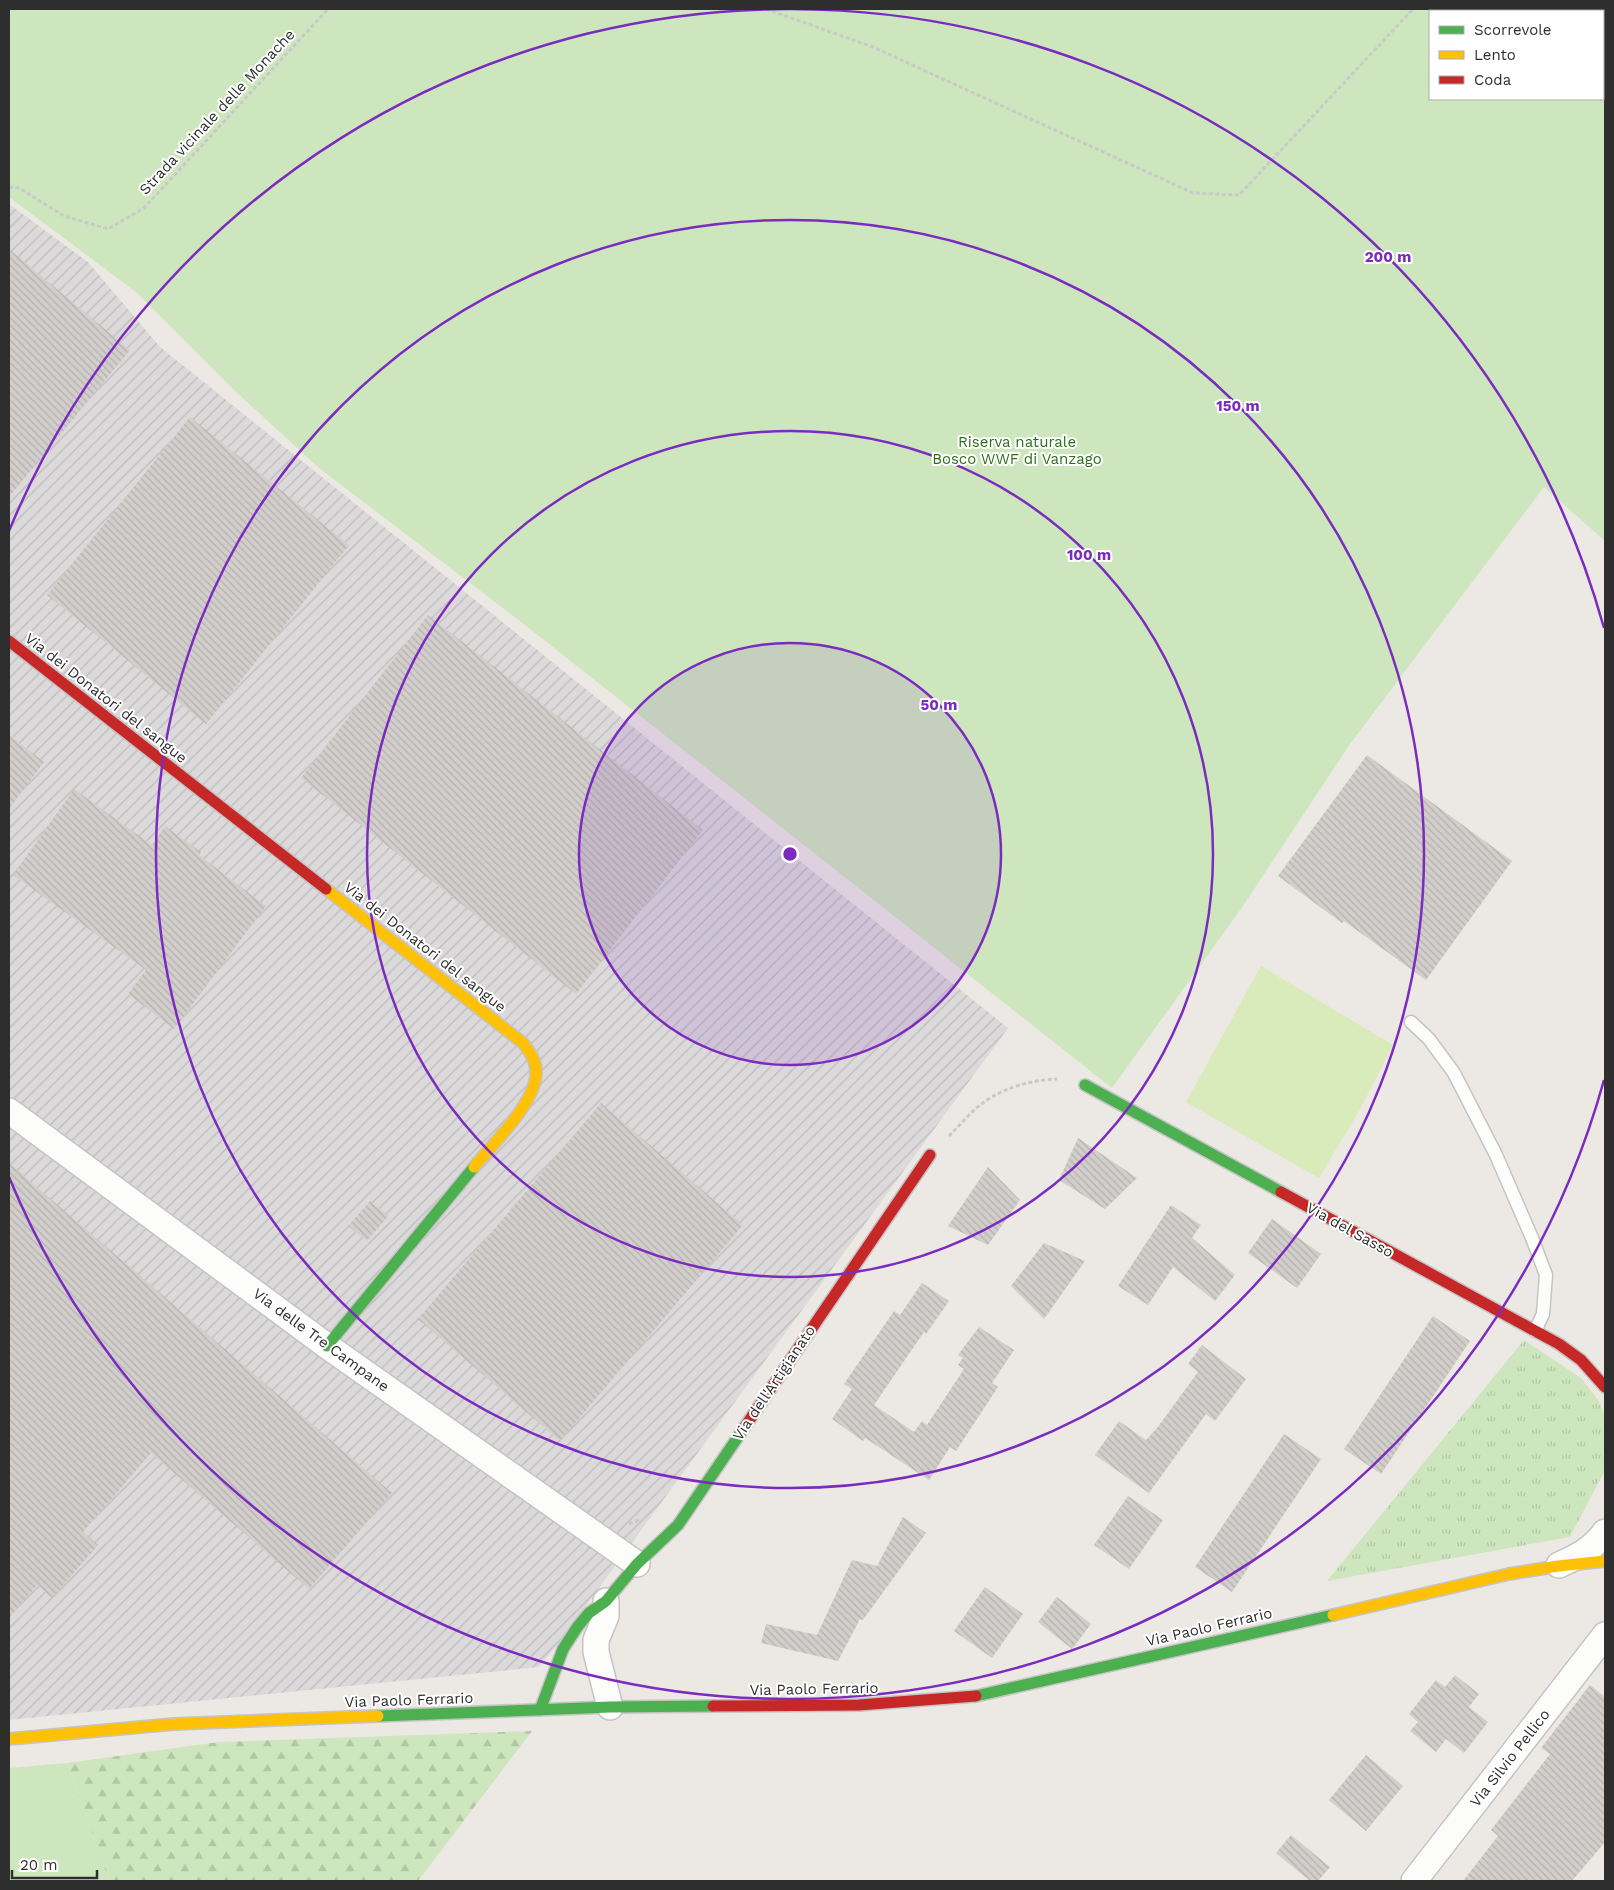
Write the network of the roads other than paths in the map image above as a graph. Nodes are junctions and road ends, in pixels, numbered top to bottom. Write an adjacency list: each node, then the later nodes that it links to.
1 (9, 641): 7 (street, Via dei Donatori del sangue)
2 (1411, 1022): 6 (lane)
3 (1085, 1085): 6 (street, Via del Sasso)
4 (9, 1111): 7 (street, Via delle Tre Campane)
5 (930, 1155): 11 (street, Via dell'Artigianato)
6 (1535, 1331): 8 (street, Via del Sasso)
7 (327, 1346): 11 (street, Via delle Tre Campane)
8 (1605, 1387)
9 (1605, 1532): 12 (street)
10 (1605, 1561): 12 (street, Via Paolo Ferrario)
11 (637, 1564): 13 (street, Via dell'Artigianato)
12 (1558, 1566): 15 (street, Via Paolo Ferrario)
13 (606, 1601): 15 (street); 16 (street, Via dell'Artigianato)
14 (1605, 1635): 18 (street, Via Silvio Pellico)
15 (610, 1707): 16 (street, Via Paolo Ferrario)
16 (540, 1710): 17 (street, Via Paolo Ferrario)
17 (9, 1739)
18 (1414, 1881)

